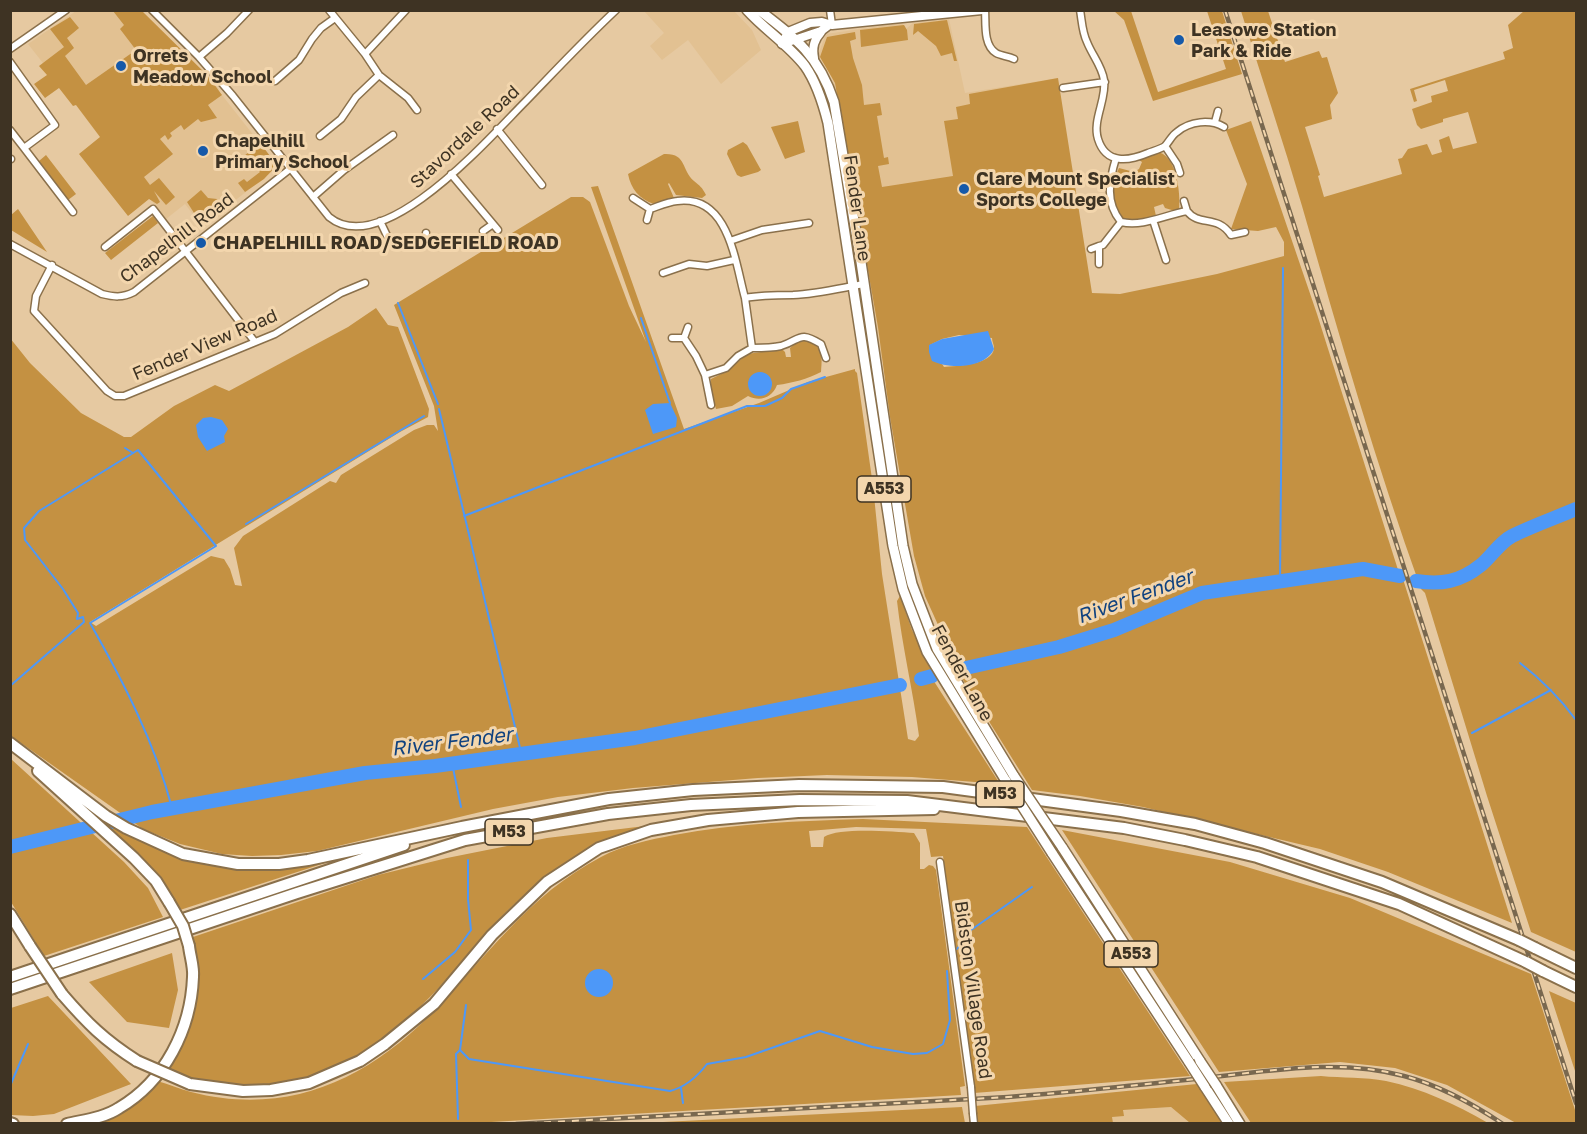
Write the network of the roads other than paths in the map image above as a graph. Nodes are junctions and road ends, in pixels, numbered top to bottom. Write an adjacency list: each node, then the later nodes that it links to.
1 (66, 10): 20 (street)
2 (152, 10): 23 (street, Stavordale Road)
3 (238, 10): 14 (street)
4 (249, 10): 14 (street)
5 (329, 10): 15 (street)
6 (406, 10): 21 (street)
7 (615, 10): 36 (street, Stavordale Road)
8 (747, 10): 19 (main road, A553)
9 (759, 10): 17 (main road, A553)
10 (830, 10): 16 (street)
11 (983, 10): 13 (street); 24 (street)
12 (1080, 10): 30 (street)
13 (948, 12): 16 (street)
14 (244, 17): 23 (street)
15 (335, 18): 21 (street); 26 (street)
16 (827, 27): 17 (street); 18 (street); 22 (street)
17 (788, 32): 18 (main road, A553); 19 (street)
18 (796, 39): 19 (street); 22 (main road, A553)
19 (782, 44): 80 (main road, Fender Lane / A553)
20 (10, 49)
21 (365, 54): 27 (street)
22 (812, 56): 79 (main road, Fender Lane / A553)
23 (199, 57): 43 (street, Stavordale Road)
24 (1014, 59)
25 (10, 62): 41 (street)
26 (281, 75): 28 (street); 29 (street)
27 (379, 75): 32 (street); 39 (street)
28 (275, 81)
29 (286, 82)
30 (1105, 82): 31 (street); 42 (street)
31 (1063, 88)
32 (417, 110)
33 (1218, 111): 34 (street)
34 (1215, 122): 35 (street); 40 (street)
35 (1224, 126)
36 (497, 129): 45 (street, Stavordale Road); 46 (street)
37 (10, 130): 41 (street)
38 (393, 135): 47 (street)
39 (320, 136)
40 (1165, 146): 42 (street); 44 (street)
41 (24, 148): 52 (street)
42 (1116, 158): 56 (street)
43 (290, 169): 47 (street, Stavordale Road); 72 (street, Chapelhill Road)
44 (1180, 173)
45 (452, 174): 55 (street, Stavordale Road); 58 (street)
46 (542, 185)
47 (313, 197): 55 (street, Stavordale Road)
48 (633, 198): 50 (street)
49 (1184, 201): 51 (street)
50 (650, 209): 53 (street); 64 (street)
51 (1187, 211): 54 (street); 63 (street)
52 (73, 212)
53 (647, 220)
54 (1153, 220): 56 (street); 74 (street)
55 (380, 221): 66 (street)
56 (1120, 222): 69 (street)
57 (809, 223): 64 (street)
58 (493, 224): 59 (street); 60 (street)
59 (498, 230)
60 (483, 231)
61 (1245, 232): 63 (street)
62 (426, 233): 66 (street)
63 (1231, 235): 68 (street)
64 (730, 241): 73 (street)
65 (10, 244): 76 (street, Chapelhill Road)
66 (425, 245): 67 (street)
67 (436, 245)
68 (1232, 245)
69 (1100, 246): 71 (street); 75 (street)
70 (105, 247): 72 (street)
71 (1091, 249)
72 (186, 252): 76 (street, Chapelhill Road); 85 (street)
73 (734, 260): 77 (street); 81 (street)
74 (1166, 260)
75 (1100, 264)
76 (52, 265): 85 (street, Fender View Road)
77 (663, 273)
78 (365, 284): 85 (street, Fender View Road)
79 (864, 284): 80 (street); 92 (main road, Fender Lane / A553)
80 (852, 286): 81 (street); 92 (main road, Fender Lane / A553)
81 (745, 298): 86 (street)
82 (688, 327): 84 (street)
83 (672, 338): 84 (street)
84 (684, 338): 88 (street)
85 (255, 342)
86 (752, 348): 87 (street); 88 (street)
87 (826, 358)
88 (705, 375): 89 (street)
89 (711, 405)
90 (10, 743): 94 (highway, M53)
91 (10, 747): 101 (highway, bridge)
92 (1010, 779): 103 (main road, Fender Lane / A553, bridge); 104 (main road, Fender Lane / A553, bridge)
93 (973, 808): 96 (highway, M53, bridge); 99 (highway, M53, bridge); 100 (highway, M53)
94 (462, 827): 97 (highway, M53, bridge); 98 (highway, M53)
95 (940, 861): 102 (street, Bidston Village Road, bridge)
96 (10, 914)
97 (1576, 968)
98 (10, 977)
99 (1576, 987)
100 (10, 989)
101 (66, 1124)
102 (974, 1124)
103 (1229, 1124)
104 (1240, 1124)

